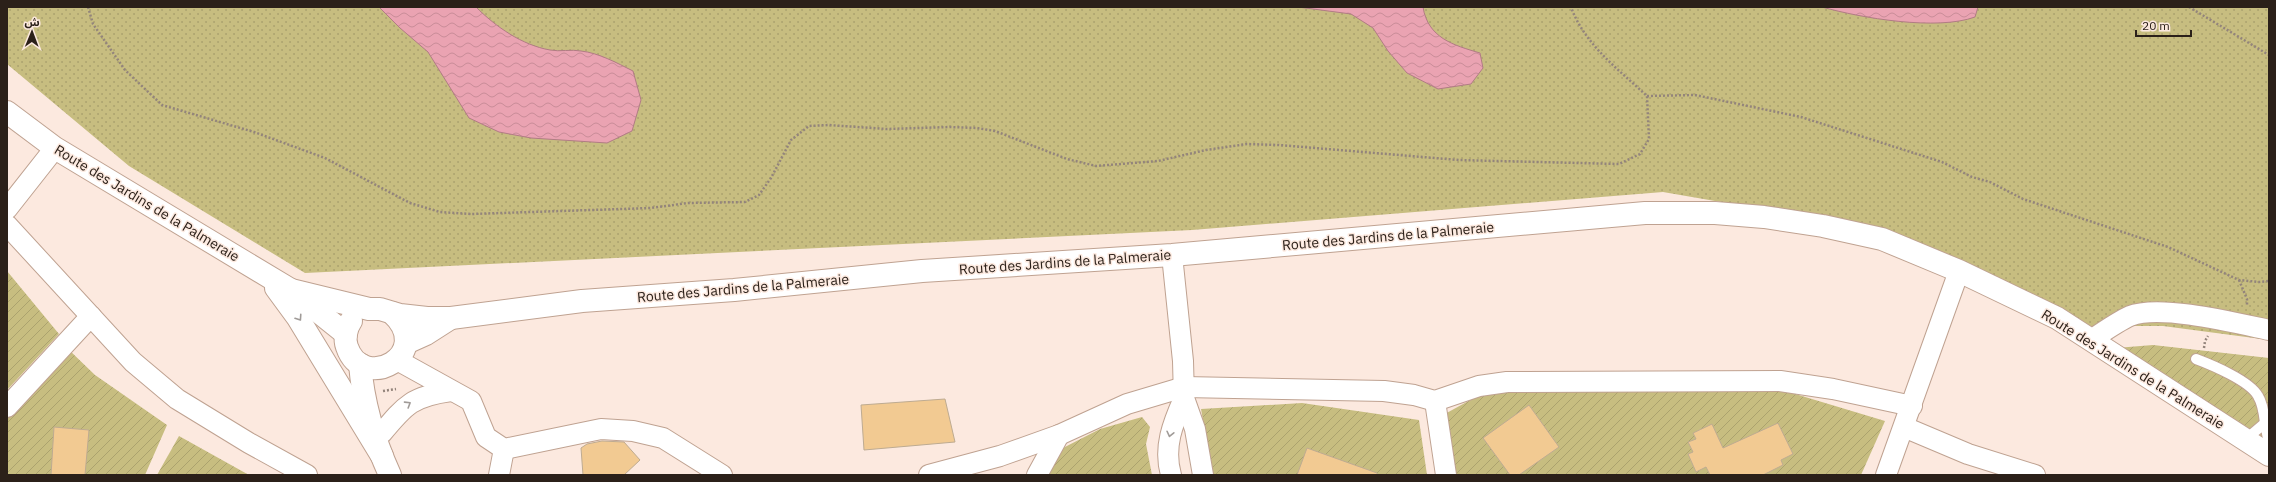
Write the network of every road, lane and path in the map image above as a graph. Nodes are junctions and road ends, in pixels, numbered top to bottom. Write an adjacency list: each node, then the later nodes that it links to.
1 (88, 7): 5 (path)
2 (1571, 7): 5 (path)
3 (2188, 7): 4 (path)
4 (2269, 55)
5 (1648, 96): 13 (path)
6 (7, 112): 7 (street, Route des Jardins de la Palmeraie)
7 (55, 148): 8 (street); 12 (street, Route des Jardins de la Palmeraie)
8 (7, 209)
9 (7, 225): 17 (street)
10 (1172, 255): 11 (street, Route des Jardins de la Palmeraie); 18 (street, Route des Jardins de la Palmeraie); 28 (street)
11 (1959, 271): 22 (street, Route des Jardins de la Palmeraie); 30 (street)
12 (267, 276): 14 (street, Route des Jardins de la Palmeraie); 40 (street, one-way to 40)
13 (2269, 281)
14 (291, 290): 15 (street, Route des Jardins de la Palmeraie); 21 (street, Route des Jardins de la Palmeraie)
15 (369, 309): 16 (street, Route des Jardins de la Palmeraie); 21 (street)
16 (392, 313): 18 (street, Route des Jardins de la Palmeraie); 23 (street)
17 (91, 316): 31 (street); 42 (street)
18 (451, 318): 23 (street, Route des Jardins de la Palmeraie)
19 (2225, 321): 20 (street); 22 (street); 26 (path)
20 (2269, 330)
21 (346, 334): 25 (street)
22 (2091, 340): 36 (street, Route des Jardins de la Palmeraie)
23 (395, 357): 25 (street); 27 (street); 34 (street)
24 (2196, 359): 26 (lane)
25 (360, 364): 40 (street)
26 (2211, 365): 32 (lane)
27 (451, 391): 34 (street, one-way to 27); 38 (street)
28 (1184, 392): 29 (street); 35 (street); 46 (street, one-way to 46); 47 (street)
29 (1435, 401): 30 (street); 48 (street)
30 (1912, 406): 33 (street)
31 (7, 407)
32 (2265, 423): 36 (lane); 37 (lane)
33 (1904, 427): 49 (street); 50 (street)
34 (382, 433): 40 (street)
35 (1059, 434): 41 (street); 45 (street)
36 (2245, 440): 39 (street, Route des Jardins de la Palmeraie)
37 (2269, 444)
38 (504, 448): 43 (street); 44 (street)
39 (2269, 455)
40 (386, 466)
41 (935, 474)
42 (307, 475)
43 (499, 475)
44 (722, 475)
45 (1037, 475)
46 (1171, 475)
47 (1203, 475)
48 (1446, 475)
49 (1886, 475)
50 (2035, 475)

